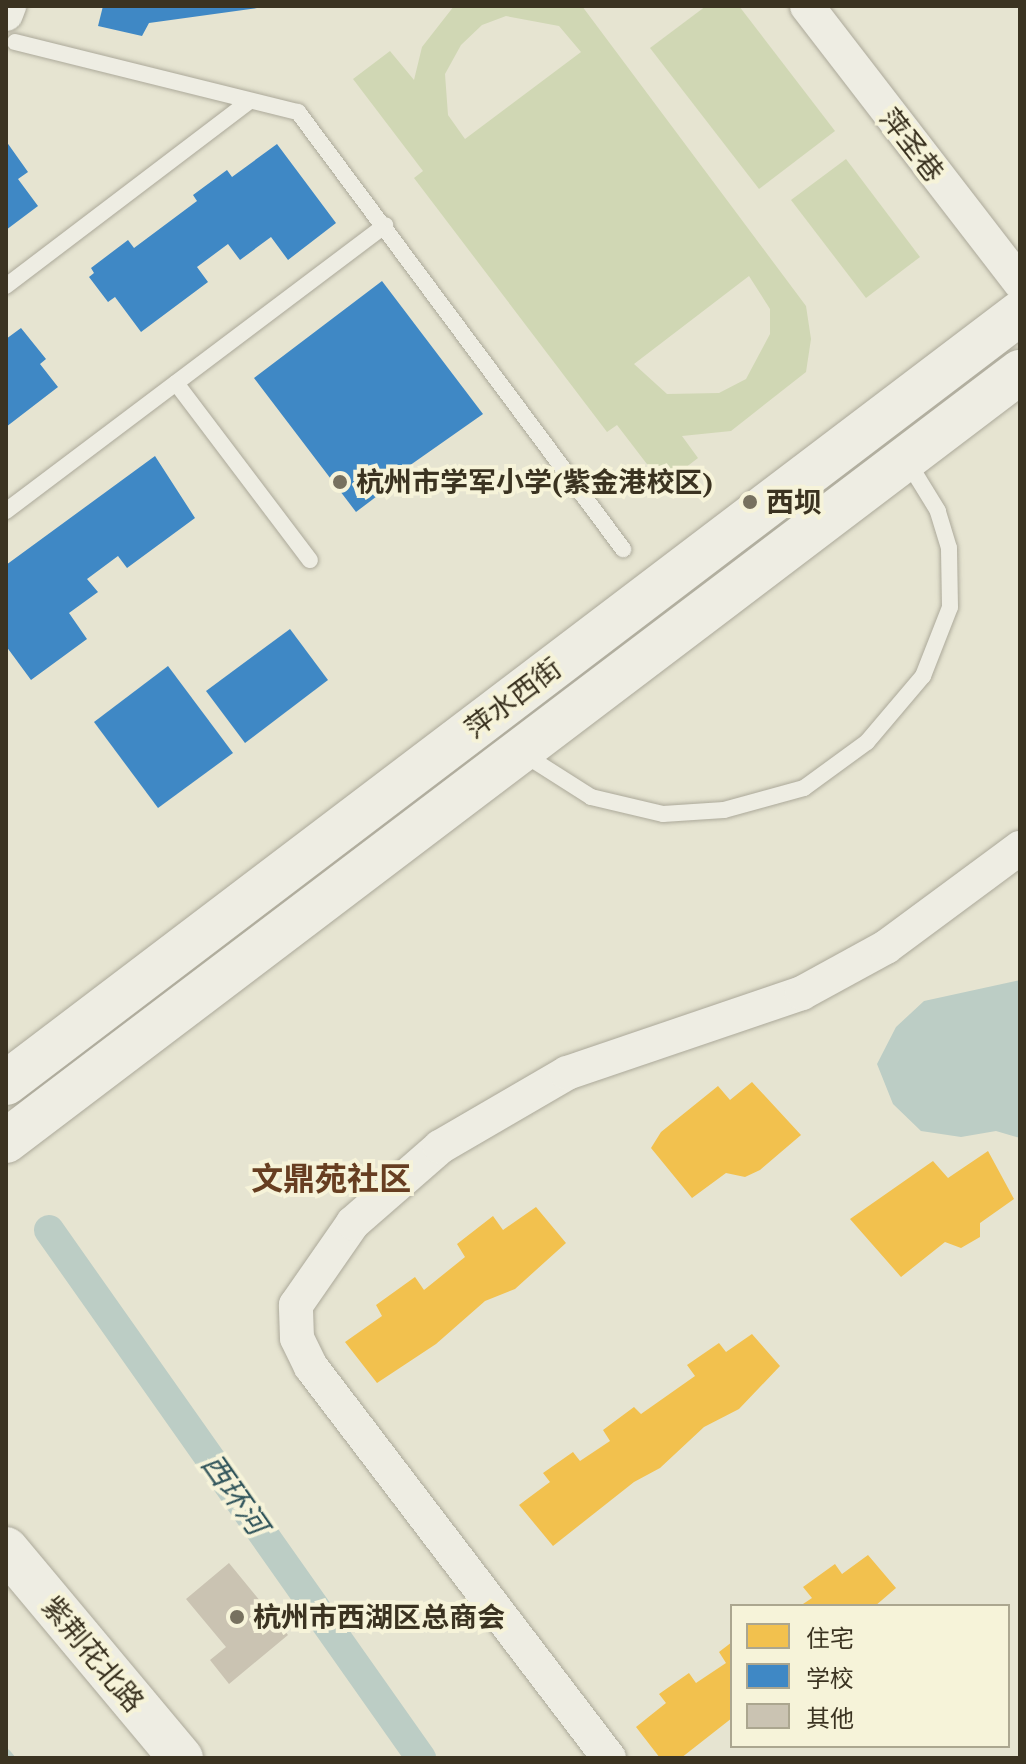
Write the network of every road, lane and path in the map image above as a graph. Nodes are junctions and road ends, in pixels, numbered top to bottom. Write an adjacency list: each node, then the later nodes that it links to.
1 (9, 6): 3 (street)
2 (807, 6): 6 (street, 萍圣巷)
3 (10, 28): 4 (lane)
4 (250, 101): 5 (lane); 7 (lane)
5 (385, 225): 10 (lane); 13 (lane)
6 (1020, 283)
7 (6, 286)
8 (1020, 313): 17 (main road, 萍水西街)
9 (1020, 372): 11 (main road, 萍水西街)
10 (176, 383): 12 (lane); 14 (lane)
11 (906, 458): 15 (main road, 萍水西街); 15 (lane)
12 (6, 511)
13 (623, 549)
14 (310, 560)
15 (518, 750): 18 (main road, 萍水西街)
16 (1020, 848): 21 (street)
17 (20, 1072)
18 (6, 1141)
19 (6, 1549): 20 (main road, 紫荆花北路)
20 (181, 1758)
21 (609, 1758)

